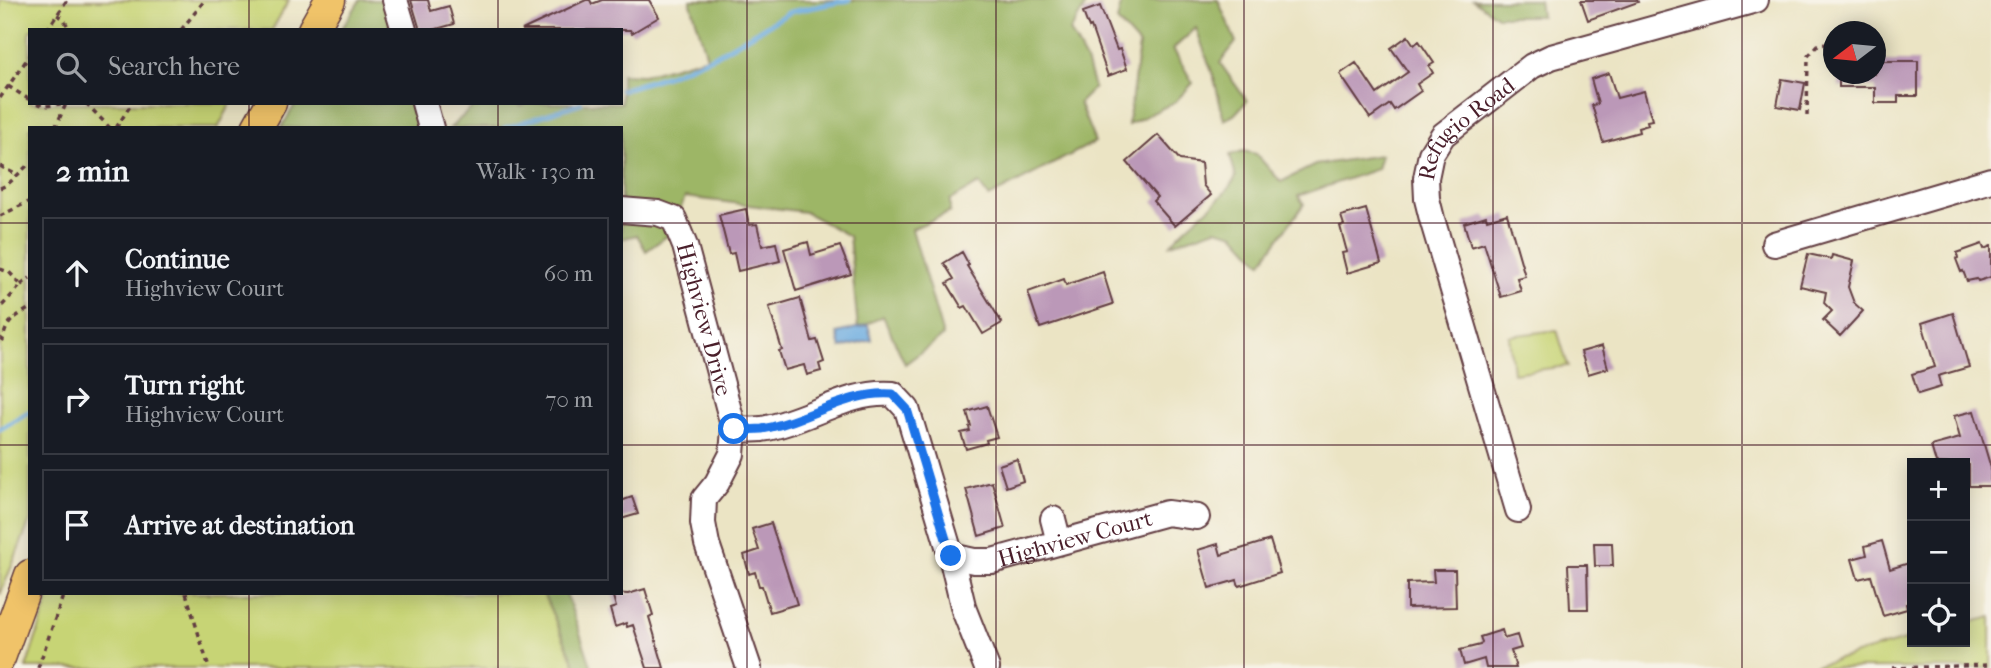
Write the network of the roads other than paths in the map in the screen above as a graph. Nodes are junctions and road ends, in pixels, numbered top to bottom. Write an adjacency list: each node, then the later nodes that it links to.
1 (330, 0): 4 (main road)
2 (395, 0): 5 (street)
3 (1756, 0): 14 (street, Refugio Road)
4 (314, 28)
5 (403, 28)
6 (270, 105): 8 (main road)
7 (425, 105): 9 (street)
8 (258, 126)
9 (430, 126)
10 (1991, 180): 12 (street)
11 (623, 210): 13 (street, Highview Drive)
12 (1774, 244)
13 (734, 429): 16 (street); 19 (street, Highview Drive)
14 (1518, 510)
15 (1197, 517): 16 (street, Highview Court)
16 (951, 556): 20 (street)
17 (28, 581): 18 (main road)
18 (0, 659)
19 (749, 668)
20 (987, 668)

